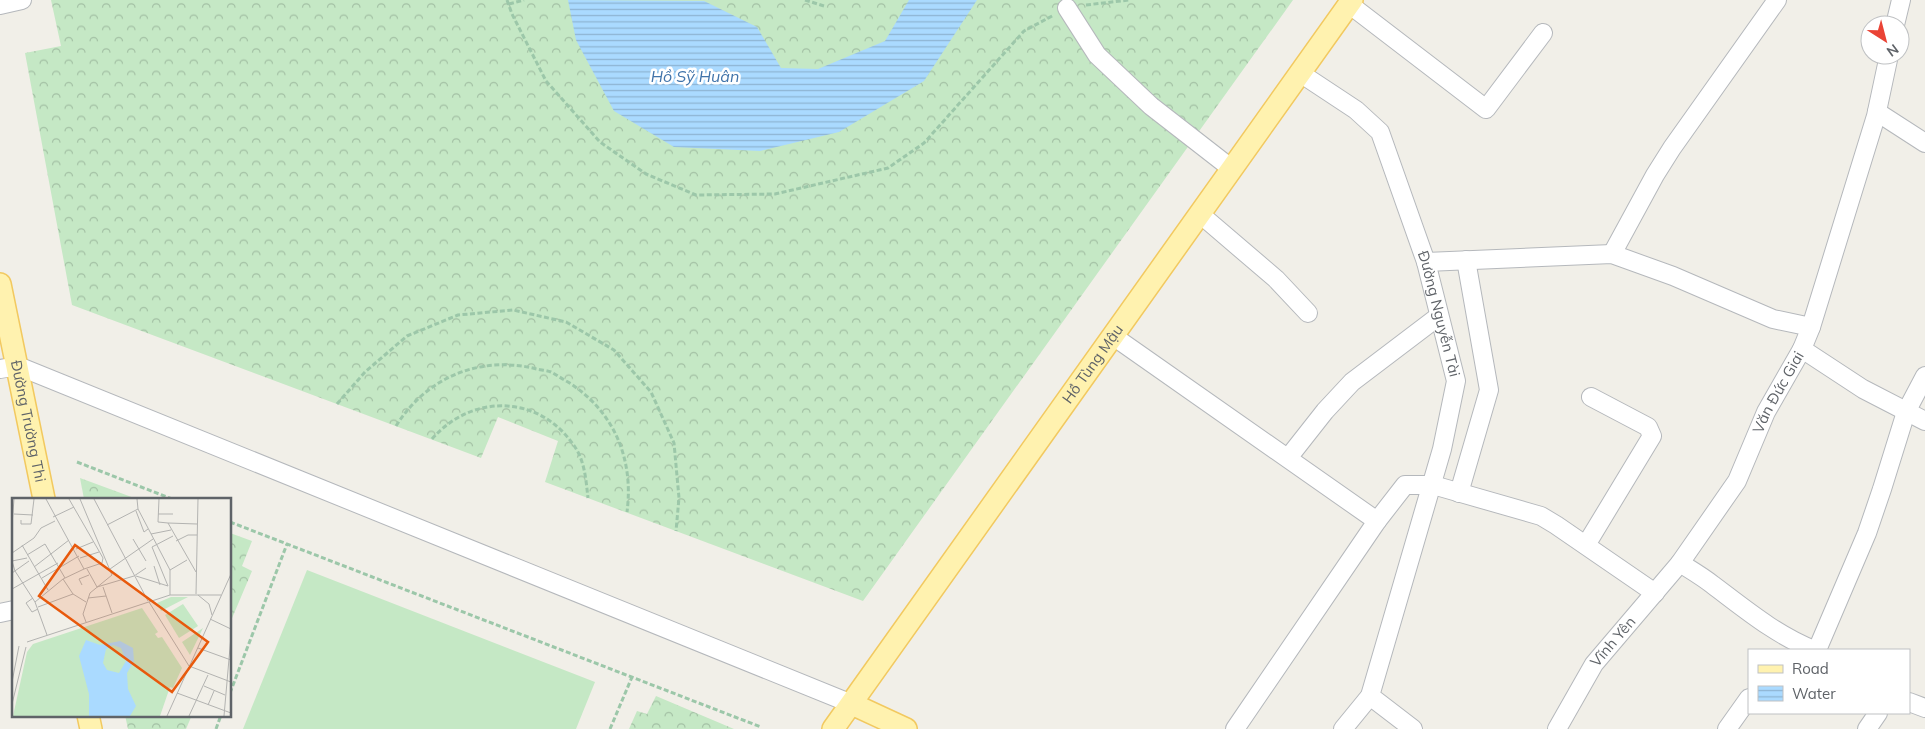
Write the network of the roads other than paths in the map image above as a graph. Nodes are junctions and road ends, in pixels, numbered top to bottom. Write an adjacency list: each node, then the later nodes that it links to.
1 (22, 0): 5 (street)
2 (1777, 0): 15 (street)
3 (1901, 0): 7 (street)
4 (1350, 2): 8 (street); 10 (main road, Hồ Tùng Mậu)
5 (0, 5)
6 (1067, 8): 13 (street)
7 (1897, 15)
8 (1543, 33)
9 (1887, 65): 11 (street, Văn Đức Giai)
10 (1300, 73): 13 (main road, Hồ Tùng Mậu); 17 (street, Đường Nguyễn Tài)
11 (1877, 112): 12 (street); 21 (street, Văn Đức Giai)
12 (1925, 143)
13 (1232, 169): 14 (main road, Hồ Tùng Mậu)
14 (1200, 214): 19 (street); 22 (main road, Hồ Tùng Mậu)
15 (1612, 254): 16 (street); 21 (street)
16 (1466, 260): 17 (street); 31 (street)
17 (1426, 262): 20 (street, Đường Nguyễn Tài)
18 (0, 284): 24 (main road, Đường Trường Thi)
19 (1308, 313)
20 (1440, 316): 29 (street); 30 (street, Đường Nguyễn Tài)
21 (1810, 327): 23 (street, Văn Đức Giai)
22 (1113, 336): 29 (street); 43 (main road, Hồ Tùng Mậu)
23 (1802, 349): 27 (street); 35 (street, Văn Đức Giai)
24 (9, 367): 32 (main road, Đường Trường Thi); 43 (street)
25 (1925, 376): 27 (street)
26 (1591, 397): 34 (street)
27 (1906, 412): 28 (street); 39 (street)
28 (1925, 421)
29 (1288, 458): 33 (street)
30 (1432, 485): 31 (street); 33 (street); 40 (street, Đường Nguyễn Tài)
31 (1459, 493): 34 (street)
32 (44, 498)
33 (1377, 521): 50 (street)
34 (1586, 545): 36 (street)
35 (1680, 564): 36 (street, Vĩnh Yên); 37 (street)
36 (1655, 593): 53 (street, Vĩnh Yên)
37 (1785, 645): 38 (street)
38 (1809, 649)
39 (1815, 649)
40 (1370, 696): 51 (street); 52 (street)
41 (1748, 699): 54 (street)
42 (1910, 702): 44 (street)
43 (852, 704): 48 (main road, Hồ Tùng Mậu); 49 (main road)
44 (1925, 708)
45 (1877, 714): 55 (street)
46 (88, 716): 47 (main road)
47 (91, 729)
48 (833, 729)
49 (906, 729)
50 (1235, 729)
51 (1343, 729)
52 (1412, 729)
53 (1557, 729)
54 (1728, 729)
55 (1867, 729)

